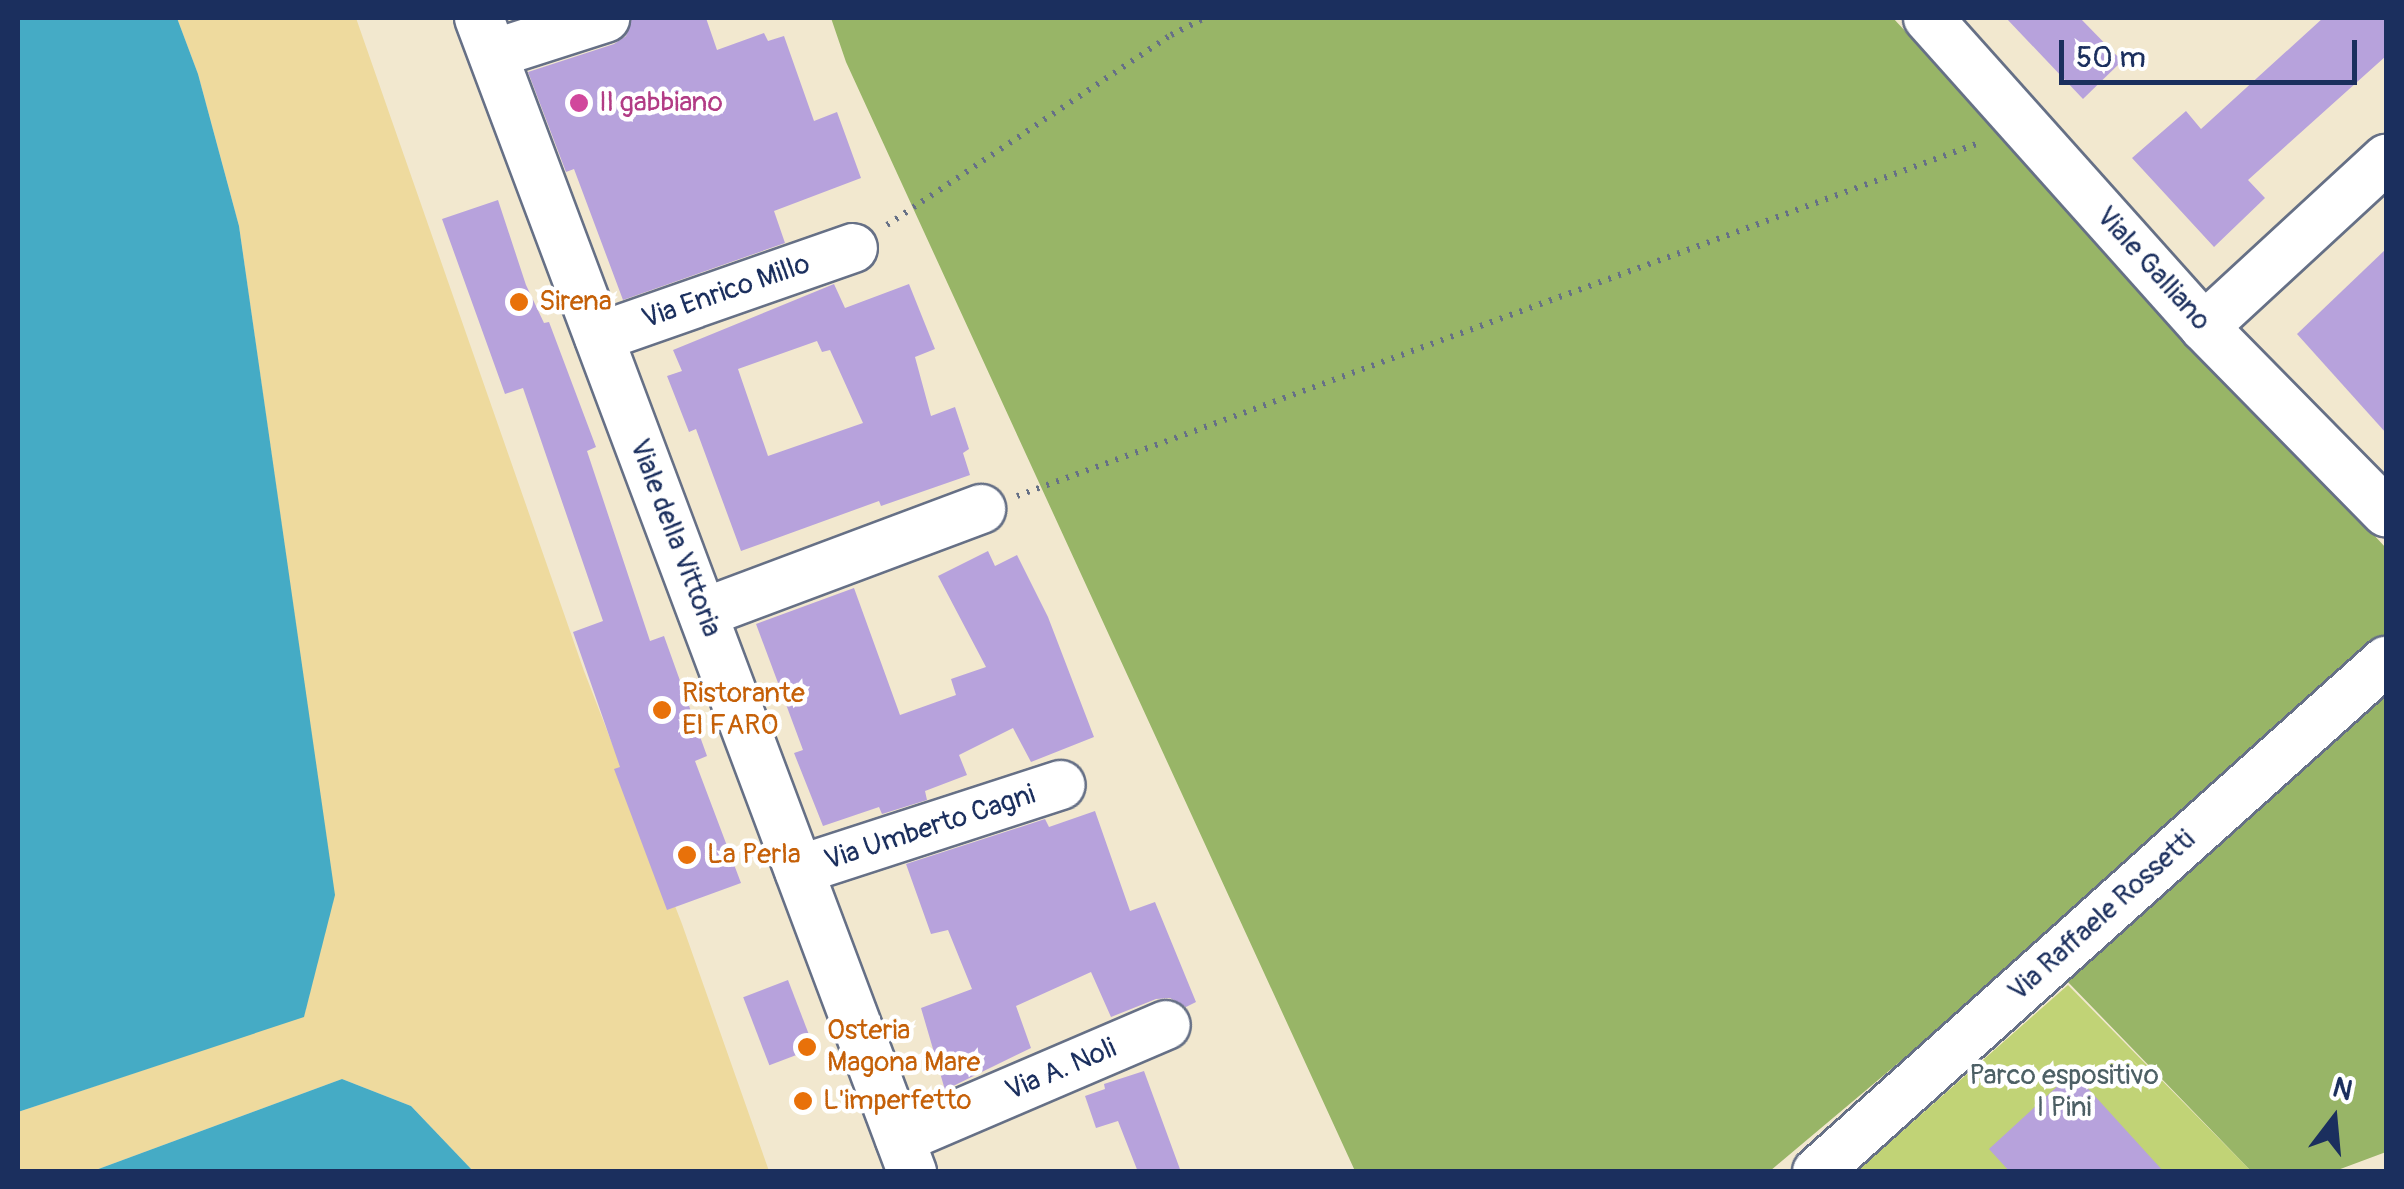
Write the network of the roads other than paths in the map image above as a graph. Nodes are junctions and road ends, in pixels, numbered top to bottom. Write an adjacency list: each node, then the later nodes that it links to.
1 (605, 18): 3 (street)
2 (1928, 18): 6 (street, Viale Galliano)
3 (486, 36): 7 (street, Viale della Vittoria)
4 (2386, 159): 6 (street)
5 (853, 248): 7 (street, Via Enrico Millo)
6 (2204, 327): 9 (street, Viale Galliano)
7 (599, 337): 10 (street, Viale della Vittoria)
8 (981, 510): 10 (street)
9 (2386, 512)
10 (702, 613): 13 (street, Viale della Vittoria)
11 (2386, 661): 16 (street, Via Raffaele Rossetti)
12 (1061, 786): 13 (street, Via Umberto Cagni)
13 (799, 870): 15 (street, Viale della Vittoria)
14 (1166, 1025): 15 (street, Via A. Noli)
15 (906, 1156)
16 (1817, 1172)

